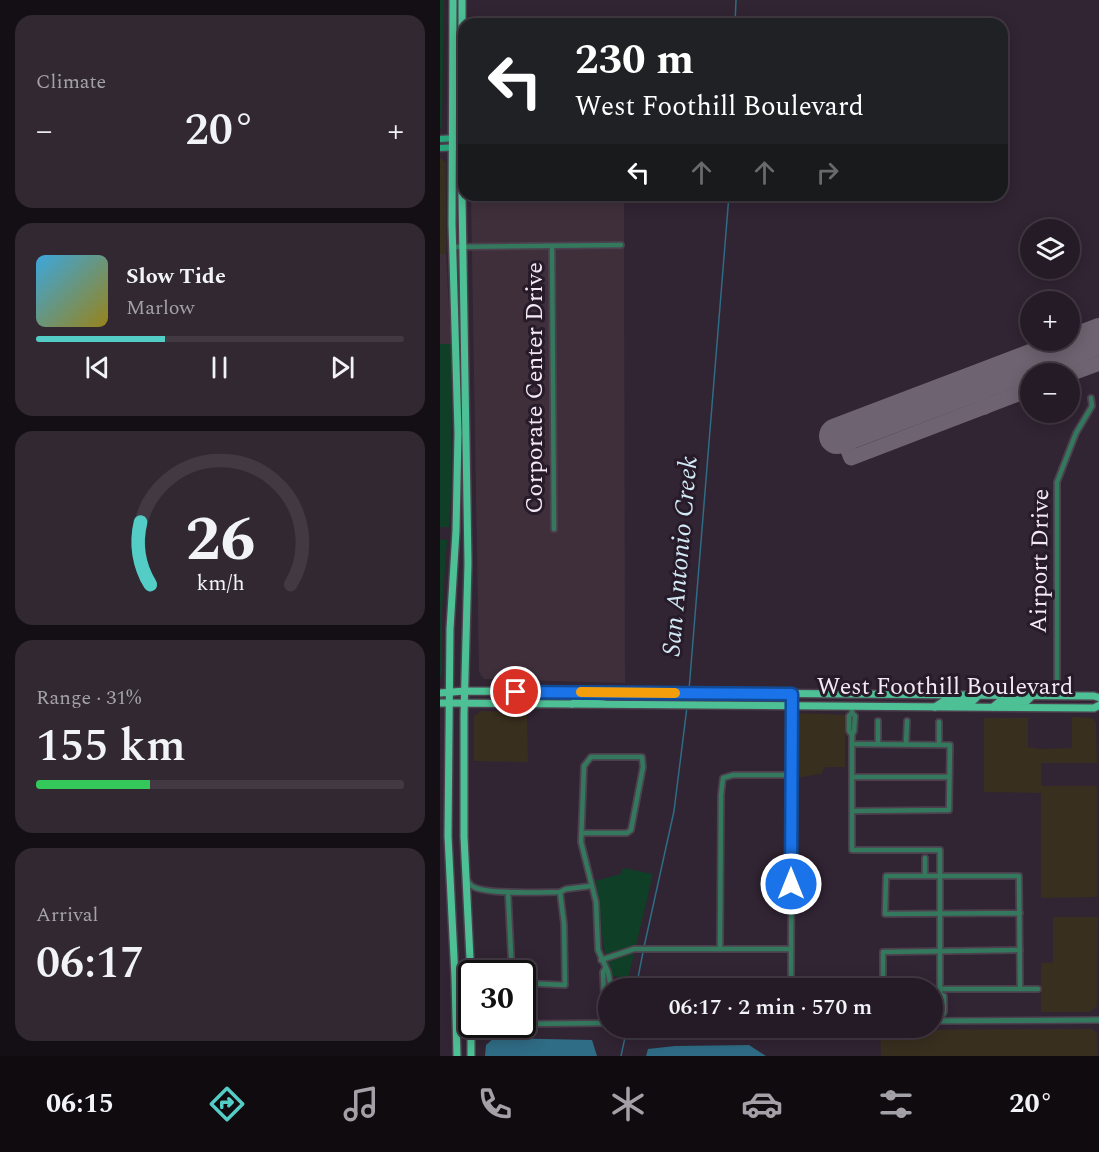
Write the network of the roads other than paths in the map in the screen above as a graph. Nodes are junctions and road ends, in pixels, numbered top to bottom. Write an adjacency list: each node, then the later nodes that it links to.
1 (453, 0): 4 (main road)
2 (462, 0): 3 (main road)
3 (462, 18)
4 (451, 138): 5 (main road); 6 (main road); 7 (main road)
5 (458, 138)
6 (440, 139)
7 (451, 147): 8 (main road); 9 (main road); 13 (main road)
8 (458, 147)
9 (440, 148)
10 (462, 201): 14 (main road)
11 (621, 245): 12 (street, Corporate Center Drive)
12 (552, 246): 14 (street, Corporate Center Drive); 16 (street, Corporate Center Drive)
13 (452, 247): 14 (street, Corporate Center Drive); 19 (main road)
14 (463, 247): 17 (main road)
15 (1091, 398): 24 (street, Airport Drive)
16 (554, 529)
17 (466, 691): 19 (main road, West Foothill Boulevard); 20 (main road, West Foothill Boulevard); 27 (main road)
18 (440, 693): 19 (main road, West Foothill Boulevard)
19 (449, 693): 28 (main road)
20 (608, 693): 21 (main road, West Foothill Boulevard); 29 (main road)
21 (792, 694): 22 (main road, West Foothill Boulevard); 31 (street)
22 (978, 696): 23 (main road, West Foothill Boulevard); 32 (main road)
23 (1032, 696): 24 (main road, West Foothill Boulevard); 33 (main road)
24 (1056, 696): 25 (main road, West Foothill Boulevard)
25 (1100, 698)
26 (440, 703): 28 (main road, West Foothill Boulevard)
27 (465, 703): 28 (main road, West Foothill Boulevard); 29 (main road, West Foothill Boulevard); 50 (main road)
28 (449, 704): 78 (main road)
29 (572, 704): 31 (main road, West Foothill Boulevard)
30 (1100, 705): 33 (main road, West Foothill Boulevard)
31 (792, 706): 34 (main road, West Foothill Boulevard); 42 (street)
32 (935, 707): 33 (main road, West Foothill Boulevard); 34 (main road, West Foothill Boulevard)
33 (993, 707)
34 (852, 710): 38 (street)
35 (878, 721): 39 (street)
36 (907, 721): 40 (street)
37 (939, 722): 41 (street)
38 (852, 744): 39 (street); 43 (street)
39 (878, 744): 40 (street)
40 (906, 744): 41 (street)
41 (938, 744): 44 (street)
42 (791, 775): 56 (street); 57 (street)
43 (852, 777): 44 (street); 45 (street)
44 (950, 777): 45 (street)
45 (852, 811): 49 (street)
46 (582, 832): 46 (street); 51 (street)
47 (925, 858): 48 (street)
48 (925, 876): 49 (street); 55 (street)
49 (940, 876): 54 (street); 55 (street)
50 (466, 879): 53 (street); 60 (main road)
51 (592, 886): 52 (street); 62 (street)
52 (560, 892): 53 (street); 67 (street)
53 (508, 893): 61 (street)
54 (1020, 913): 55 (street); 59 (street)
55 (940, 914): 58 (street)
56 (720, 949): 57 (street); 62 (street)
57 (791, 949): 64 (street)
58 (940, 951): 59 (street); 65 (street); 66 (street)
59 (1020, 951): 68 (street)
60 (470, 960)
61 (511, 960)
62 (601, 960): 63 (street)
63 (606, 978)
64 (791, 978)
65 (883, 978)
66 (940, 978)
67 (536, 984)
68 (1020, 988): 69 (street); 70 (street)
69 (1038, 989)
70 (943, 991)
71 (943, 995): 72 (street)
72 (944, 1004): 73 (street)
73 (943, 1014)
74 (943, 1019): 75 (street)
75 (1100, 1020)
76 (598, 1023): 77 (street)
77 (536, 1024)
78 (456, 1025): 80 (main road)
79 (471, 1038): 81 (main road)
80 (456, 1056)
81 (471, 1056)

